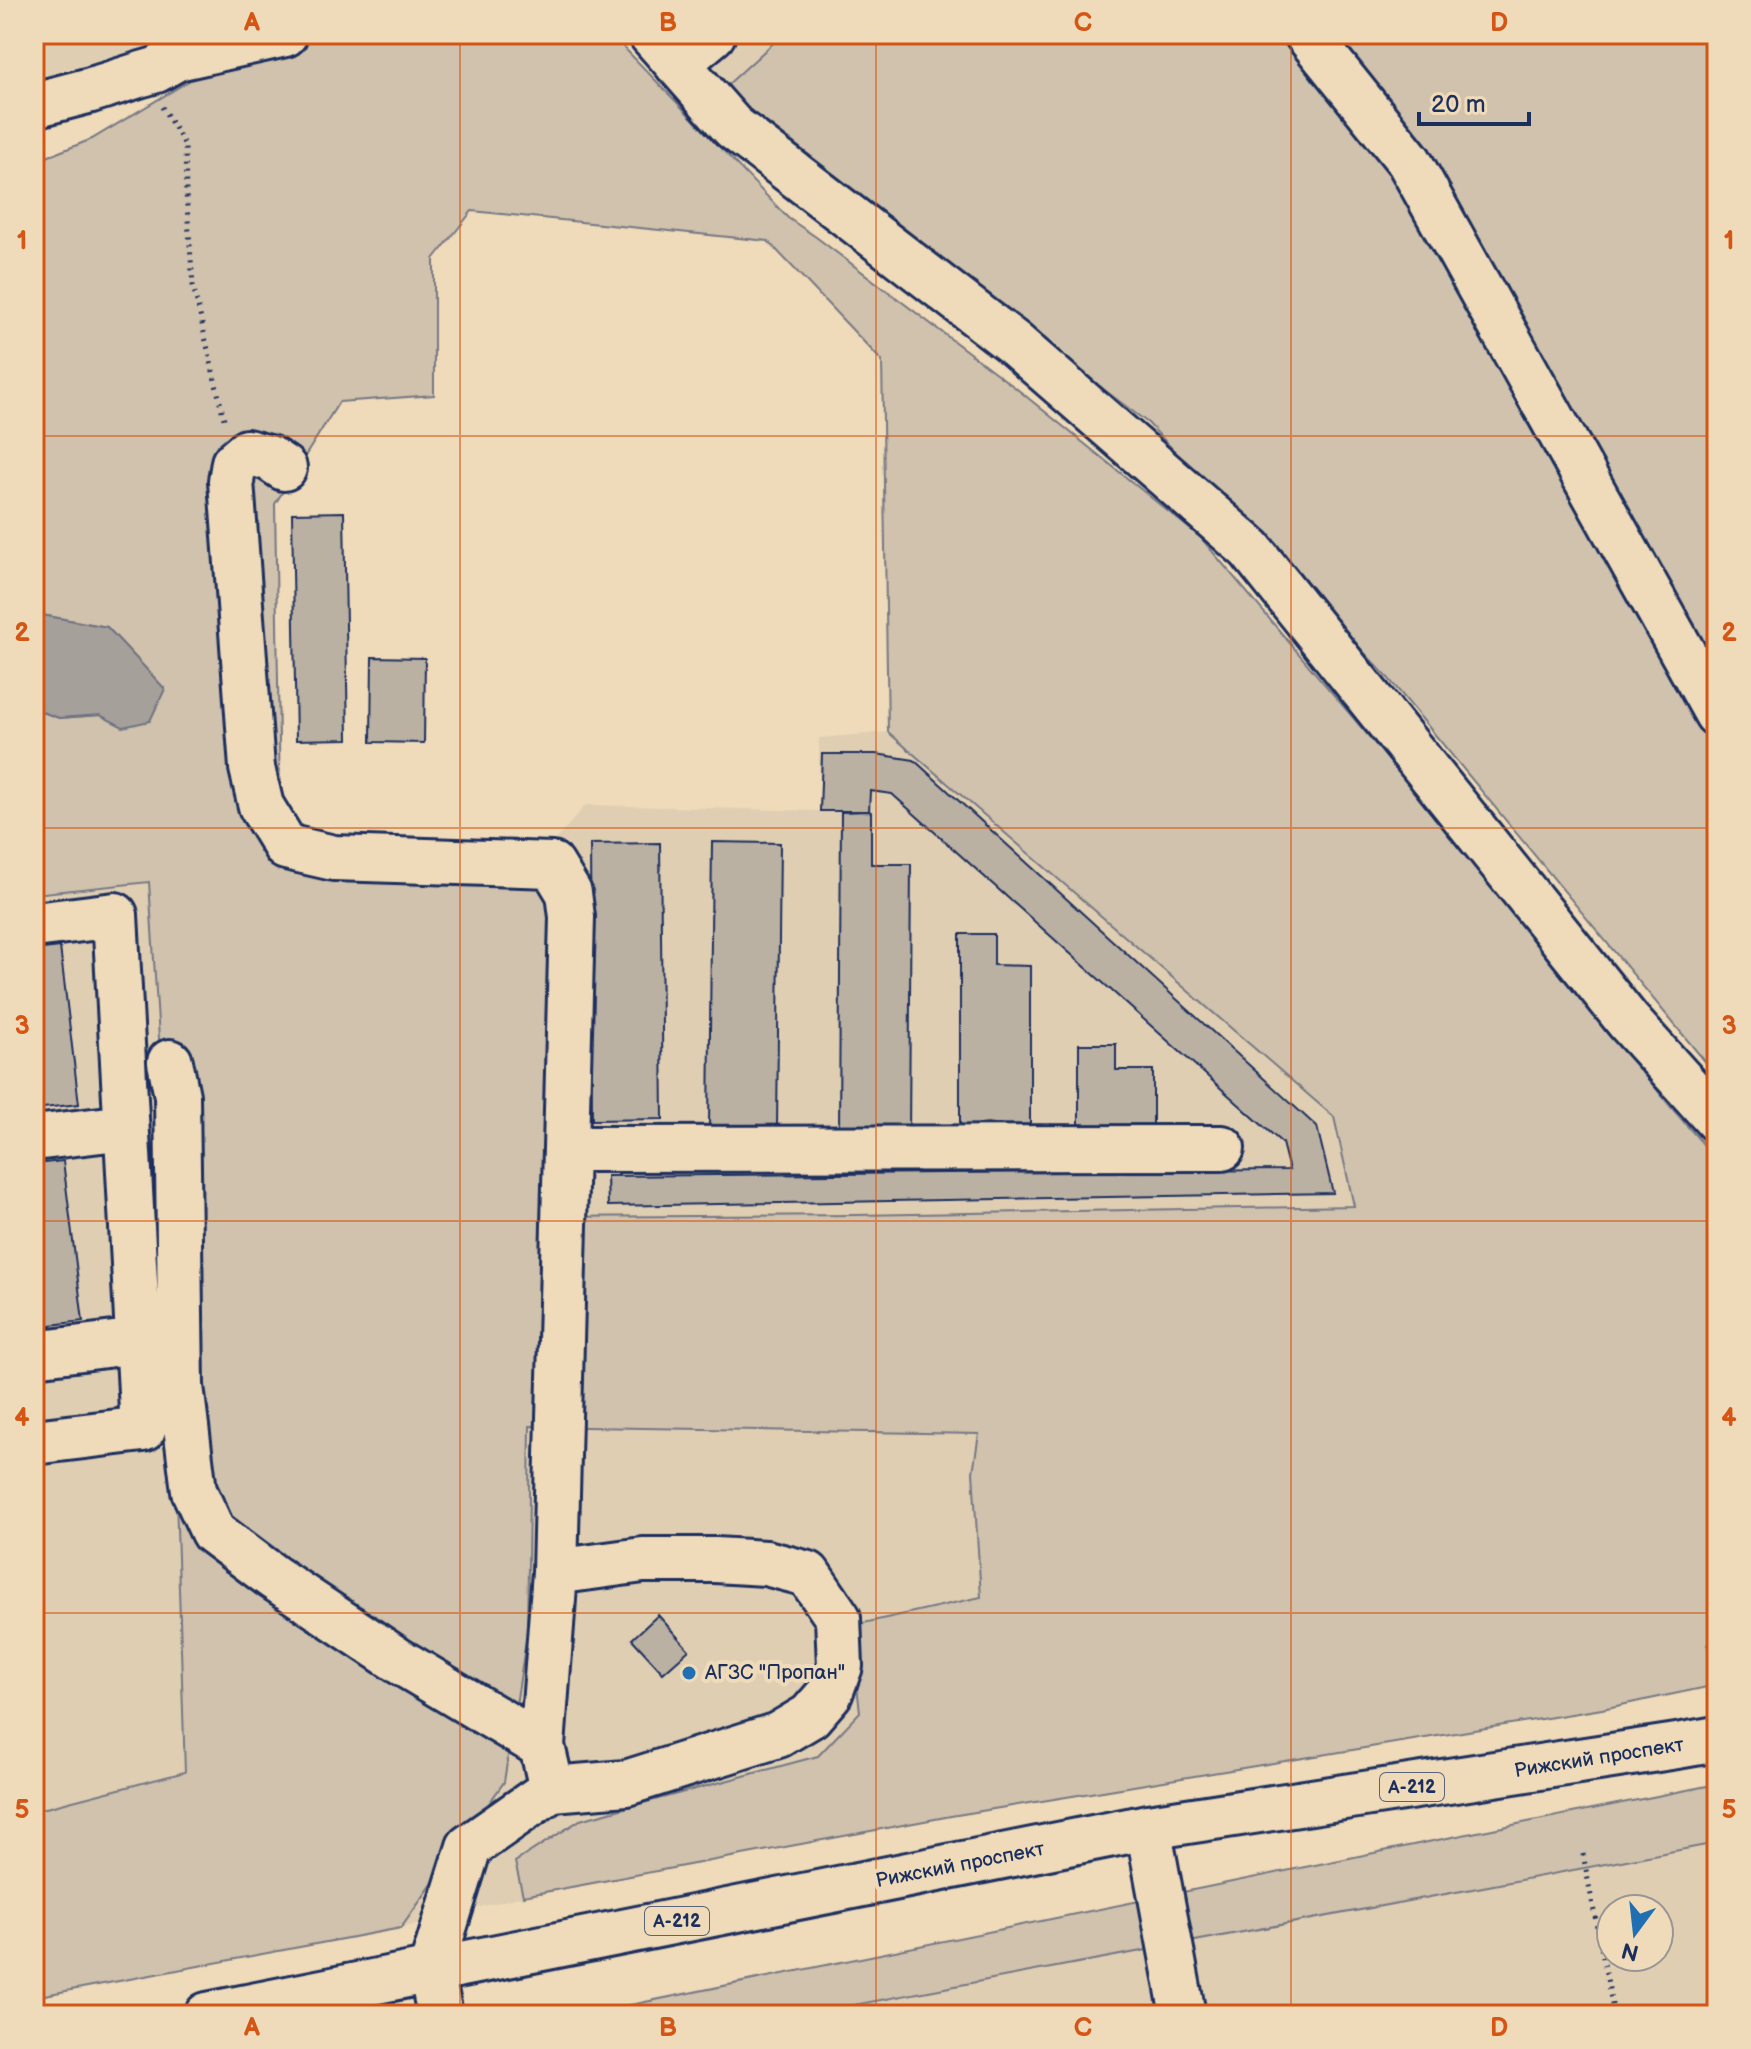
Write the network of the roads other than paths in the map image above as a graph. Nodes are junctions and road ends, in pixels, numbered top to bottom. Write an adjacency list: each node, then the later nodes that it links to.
1 (285, 34): 5 (main road)
2 (713, 34): 4 (main road)
3 (1307, 34): 7 (main road)
4 (664, 49): 10 (main road)
5 (34, 105)
6 (284, 468): 14 (main road)
7 (1717, 714)
8 (34, 925): 11 (main road)
9 (170, 1062): 20 (main road)
10 (1717, 1120)
11 (126, 1127): 12 (main road); 15 (main road)
12 (34, 1138)
13 (1222, 1148): 14 (main road)
14 (567, 1149): 18 (main road)
15 (138, 1341): 16 (main road); 17 (main road)
16 (34, 1354)
17 (34, 1442)
18 (555, 1572): 20 (main road); 21 (main road)
19 (1717, 1739): 22 (main road, Рижский проспект / А-212)
20 (542, 1746): 21 (main road)
21 (552, 1789): 23 (main road)
22 (1148, 1827): 23 (main road, Рижский проспект / А-212); 26 (main road)
23 (431, 1970): 24 (main road, Рижский проспект / А-212); 25 (main road)
24 (207, 2015)
25 (440, 2015)
26 (1183, 2015)

